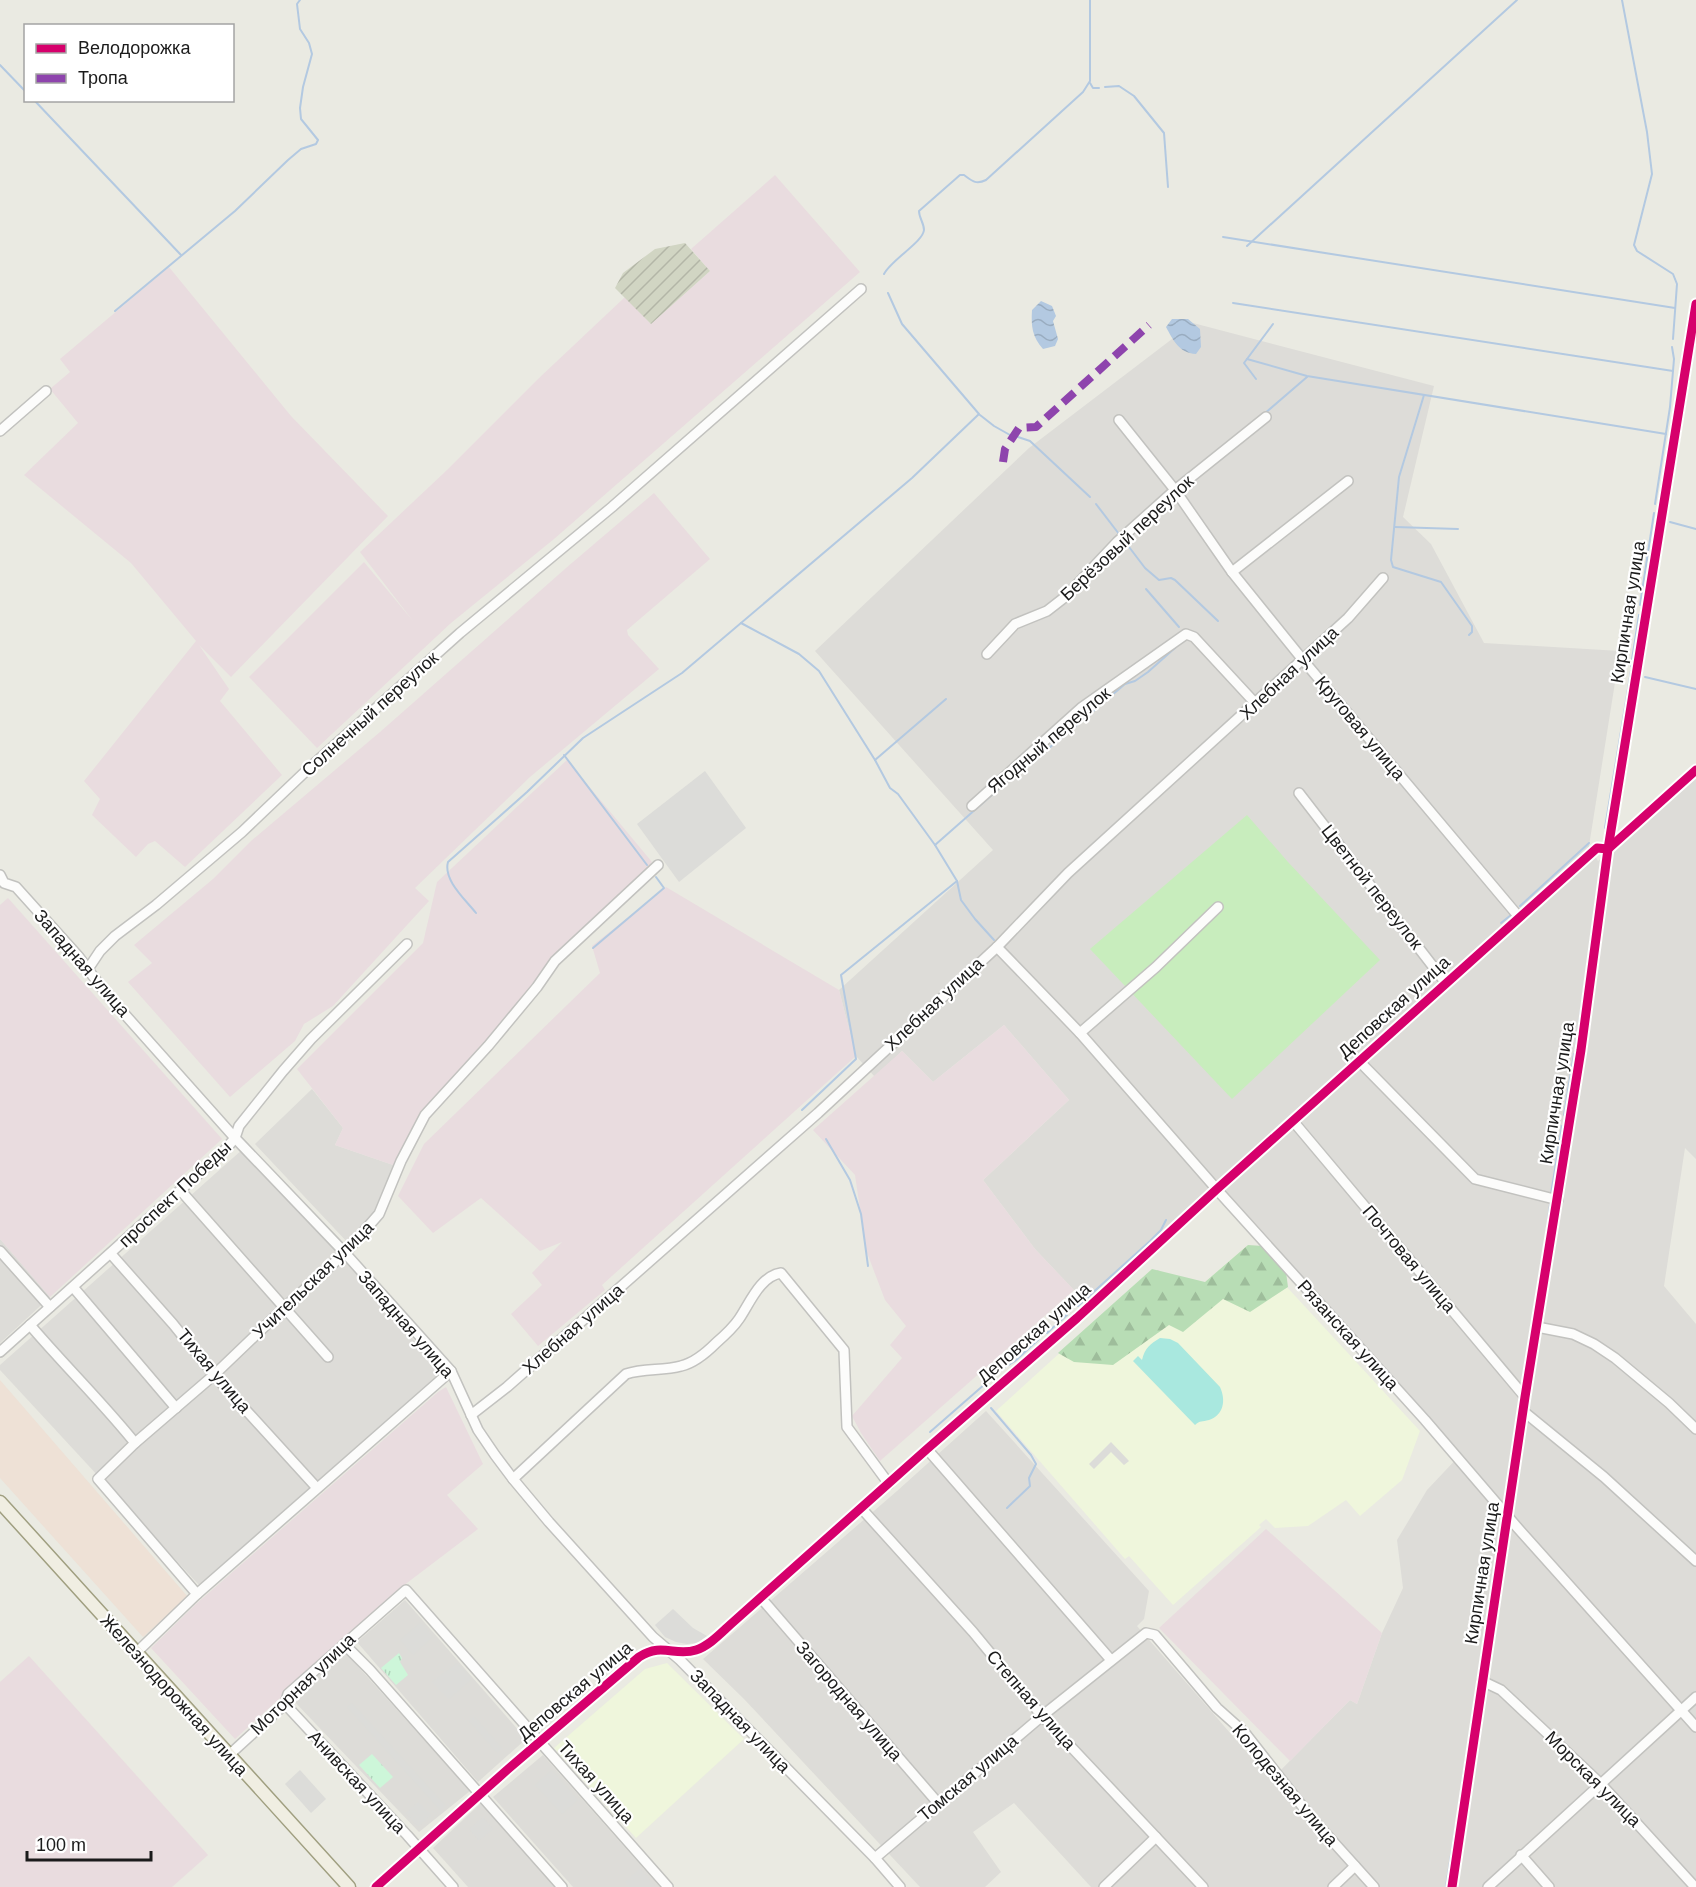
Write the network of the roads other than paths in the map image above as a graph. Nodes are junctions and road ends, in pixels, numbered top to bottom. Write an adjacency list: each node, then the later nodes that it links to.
1 (861, 289): 25 (street, Солнечный переулок)
2 (1696, 304): 3 (street, Кирпичная улица)
3 (1695, 324): 18 (street, Кирпичная улица)
4 (46, 391): 7 (street)
5 (1266, 417): 9 (street, Берёзовый переулок)
6 (1119, 420): 9 (street, Круговая улица)
7 (0, 431)
8 (1348, 481): 10 (street)
9 (1175, 490): 10 (street, Круговая улица); 12 (street, Берёзовый переулок)
10 (1232, 572): 13 (street, Круговая улица)
11 (1383, 578): 13 (street, Хлебная улица)
12 (987, 654)
13 (1303, 660): 14 (street, Хлебная улица); 22 (street, Круговая улица)
14 (1256, 704): 17 (street, Ягодный переулок); 24 (street, Хлебная улица)
15 (1696, 770): 18 (street, Деповская улица)
16 (1299, 793): 26 (street, Цветной переулок)
17 (972, 806)
18 (1608, 849): 22 (street, Деповская улица); 33 (street, Кирпичная улица)
19 (658, 865): 35 (street, Учительская улица)
20 (1, 881): 25 (street, Западная улица)
21 (1218, 907): 27 (street)
22 (1519, 917): 26 (street, Деповская улица)
23 (407, 944): 30 (street, проспект Победы)
24 (997, 946): 27 (street, Рязанская улица); 49 (street, Хлебная улица)
25 (88, 969): 30 (street, Западная улица)
26 (1446, 982): 28 (street, Деповская улица)
27 (1080, 1033): 31 (street, Рязанская улица)
28 (1359, 1061): 29 (street, Деповская улица); 33 (street)
29 (1293, 1121): 31 (street, Деповская улица); 46 (street, Почтовая улица)
30 (235, 1138): 32 (street, проспект Победы); 35 (street, Западная улица)
31 (1217, 1189): 52 (street, Деповская улица); 58 (street, Рязанская улица)
32 (181, 1191): 36 (street, проспект Победы); 39 (street)
33 (1558, 1200): 41 (street, Кирпичная улица)
34 (0, 1251): 38 (street)
35 (345, 1253): 39 (street, Учительская улица); 44 (street, Западная улица)
36 (111, 1254): 37 (street, проспект Победы); 45 (street, Тихая улица)
37 (73, 1287): 38 (street, проспект Победы); 47 (street)
38 (50, 1307): 40 (street, проспект Победы)
39 (285, 1307): 43 (street); 45 (street, Учительская улица)
40 (30, 1325): 42 (street, проспект Победы); 51 (street)
41 (1537, 1327): 46 (street, Кирпичная улица); 50 (street)
42 (0, 1352)
43 (328, 1357)
44 (451, 1371): 49 (street, Западная улица); 55 (street)
45 (214, 1375): 47 (street, Учительская улица); 55 (street, Тихая улица)
46 (1525, 1397): 48 (street, Кирпичная улица)
47 (176, 1408): 51 (street, Учительская улица)
48 (1523, 1411): 58 (street, Кирпичная улица); 59 (street)
49 (471, 1415): 53 (street, Западная улица)
50 (1696, 1429)
51 (135, 1443): 61 (street, Учительская улица)
52 (927, 1449): 54 (street, Деповская улица); 67 (street)
53 (513, 1479): 54 (street); 65 (street, Западная улица)
54 (889, 1484): 57 (street, Деповская улица)
55 (317, 1488): 61 (street)
56 (0, 1502): 66 (main road, Железнодорожная улица)
57 (862, 1509): 62 (street, Деповская улица); 72 (street, Степная улица)
58 (1508, 1515): 68 (street, Кирпичная улица); 71 (street, Рязанская улица)
59 (1696, 1562)
60 (406, 1590): 64 (street, Моторная улица); 74 (street, Тихая улица)
61 (197, 1594): 66 (street)
62 (761, 1598): 65 (street, Деповская улица); 78 (street, Загородная улица)
63 (1146, 1633): 67 (street, Томская улица); 83 (street, Колодезная улица)
64 (344, 1644): 70 (street, Моторная улица); 77 (street)
65 (667, 1650): 74 (street, Деповская улица); 82 (street, Западная улица)
66 (136, 1653): 75 (main road, Железнодорожная улица)
67 (1111, 1660): 72 (street, Томская улица)
68 (1482, 1681): 76 (street, Морская улица); 94 (street, Кирпичная улица)
69 (1696, 1697): 71 (street)
70 (285, 1704): 75 (street, Моторная улица); 80 (street, Анивская улица)
71 (1681, 1710): 73 (street, Рязанская улица); 76 (street)
72 (1042, 1716): 78 (street, Томская улица); 79 (street, Степная улица)
73 (1696, 1727)
74 (539, 1743): 77 (street, Деповская улица); 88 (street, Тихая улица)
75 (228, 1755): 84 (main road, Железнодорожная улица)
76 (1601, 1784): 81 (street); 97 (street, Морская улица)
77 (479, 1794): 80 (street, Деповская улица); 87 (street)
78 (938, 1803): 82 (street, Томская улица)
79 (1156, 1837): 90 (street); 91 (street, Степная улица)
80 (419, 1849): 85 (street, Деповская улица); 86 (street, Анивская улица)
81 (1521, 1855): 95 (street); 96 (street)
82 (875, 1858): 89 (street, Западная улица)
83 (1355, 1866): 92 (street); 93 (street, Колодезная улица)
84 (349, 1887)
85 (376, 1887)
86 (453, 1887)
87 (562, 1887)
88 (668, 1887)
89 (900, 1887)
90 (1104, 1887)
91 (1203, 1887)
92 (1333, 1887)
93 (1374, 1887)
94 (1452, 1887)
95 (1488, 1887)
96 (1549, 1887)
97 (1695, 1887)

